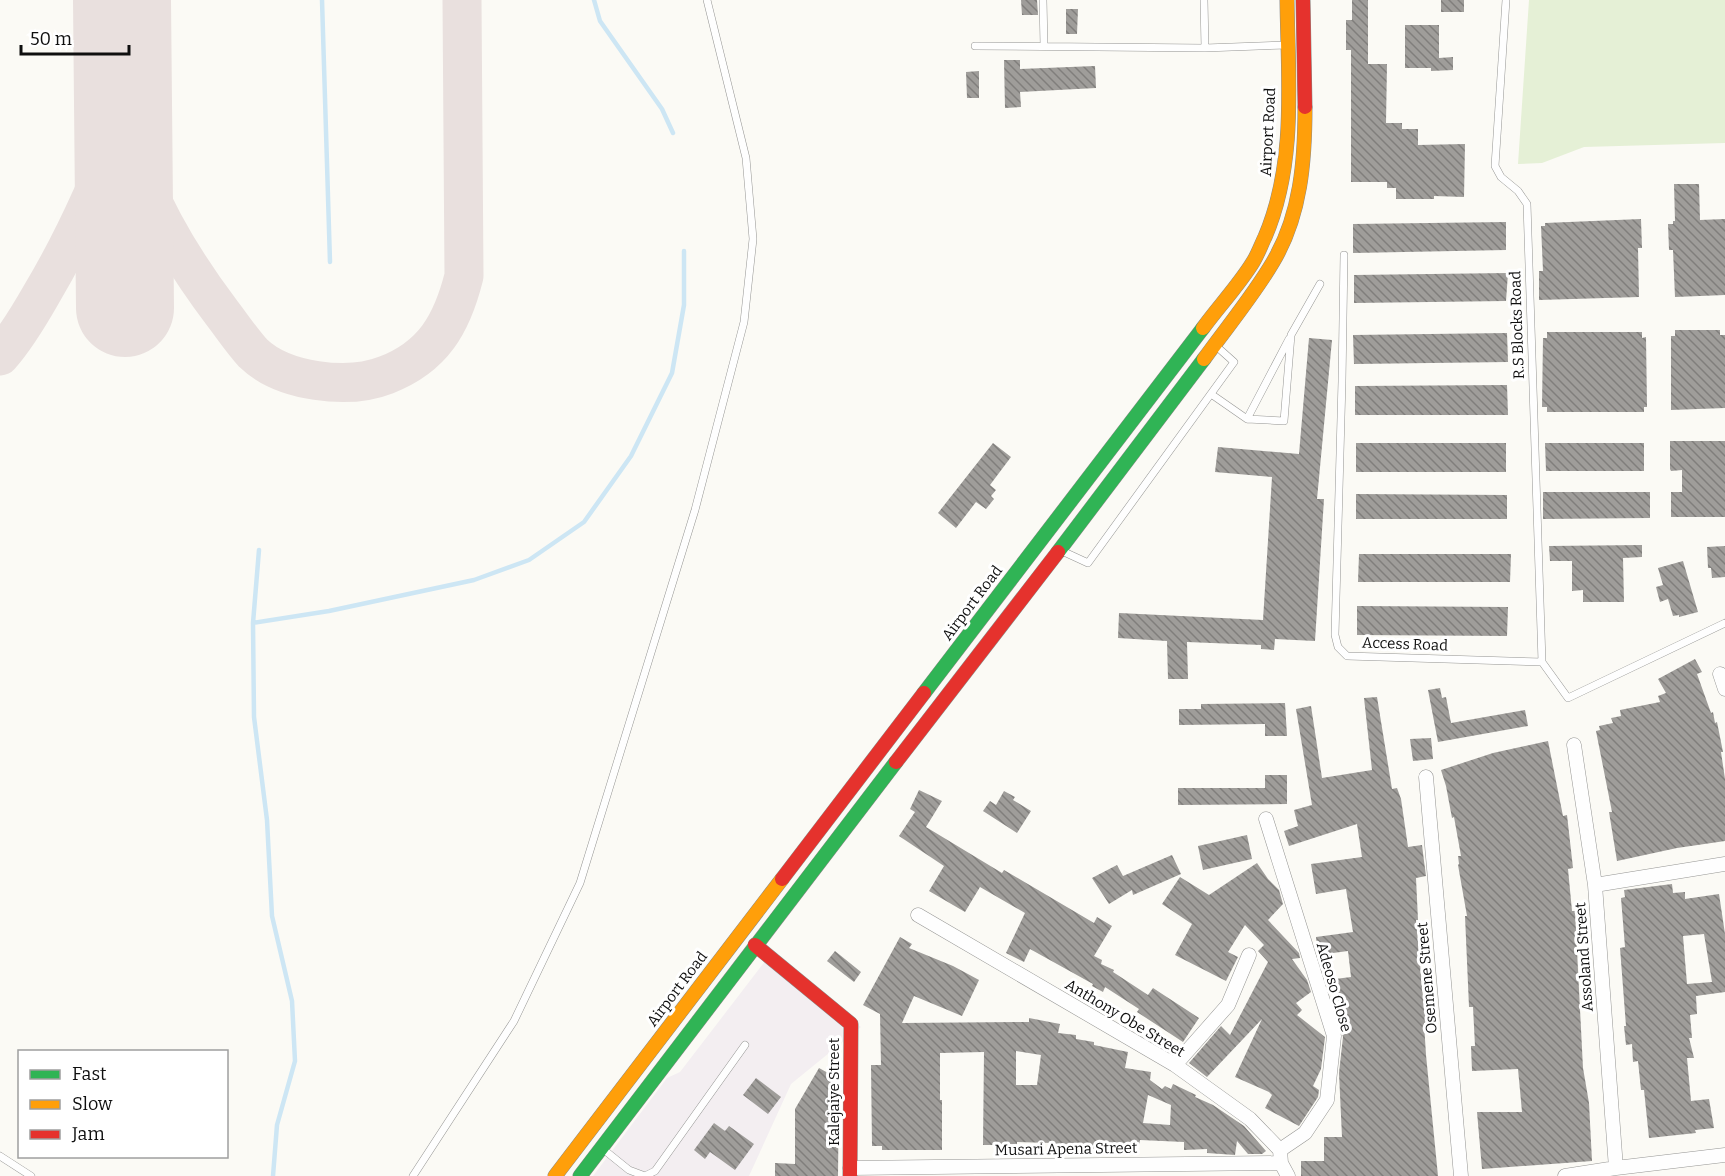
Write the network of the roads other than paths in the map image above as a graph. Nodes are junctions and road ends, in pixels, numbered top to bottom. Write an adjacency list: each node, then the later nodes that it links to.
1 (707, 0): 39 (lane)
2 (1043, 0): 9 (lane)
3 (1204, 0): 10 (lane)
4 (1287, 0): 7 (main road, Airport Road)
5 (1302, 0): 14 (main road)
6 (1506, 0): 19 (lane, R.S Blocks Road)
7 (1287, 45): 10 (lane); 40 (main road, Airport Road)
8 (975, 46): 9 (lane)
9 (1044, 46): 10 (lane)
10 (1205, 48)
11 (1344, 255): 19 (lane, Access Road)
12 (1320, 285): 13 (lane)
13 (1291, 335): 16 (lane); 16 (lane)
14 (1214, 344): 15 (lane); 17 (main road)
15 (1211, 394): 16 (lane); 17 (lane)
16 (1247, 419)
17 (1060, 550): 28 (main road)
18 (1725, 623): 19 (lane)
19 (1542, 662)
20 (1720, 674): 21 (street)
21 (1725, 689)
22 (1574, 745): 26 (street, Assoland Street)
23 (1426, 777): 43 (street, Osemene Street)
24 (1266, 819): 35 (street, Adeoso Close)
25 (1725, 864): 26 (street)
26 (1595, 885): 36 (street, Assoland Street)
27 (918, 915): 31 (street, Anthony Obe Street)
28 (755, 945): 32 (main road); 37 (main road, Kalejaiye Street)
29 (1249, 956): 31 (street)
30 (745, 1045): 32 (lane)
31 (1175, 1065): 35 (street, Anthony Obe Street)
32 (602, 1148): 41 (main road)
33 (1725, 1155): 36 (street)
34 (0, 1156): 38 (lane)
35 (1281, 1156): 37 (street, Musari Apena Street); 42 (street, Anthony Obe Street)
36 (1616, 1167): 44 (street)
37 (850, 1172)
38 (31, 1176)
39 (414, 1176)
40 (555, 1176)
41 (580, 1176)
42 (1288, 1176)
43 (1461, 1176)
44 (1565, 1176)

